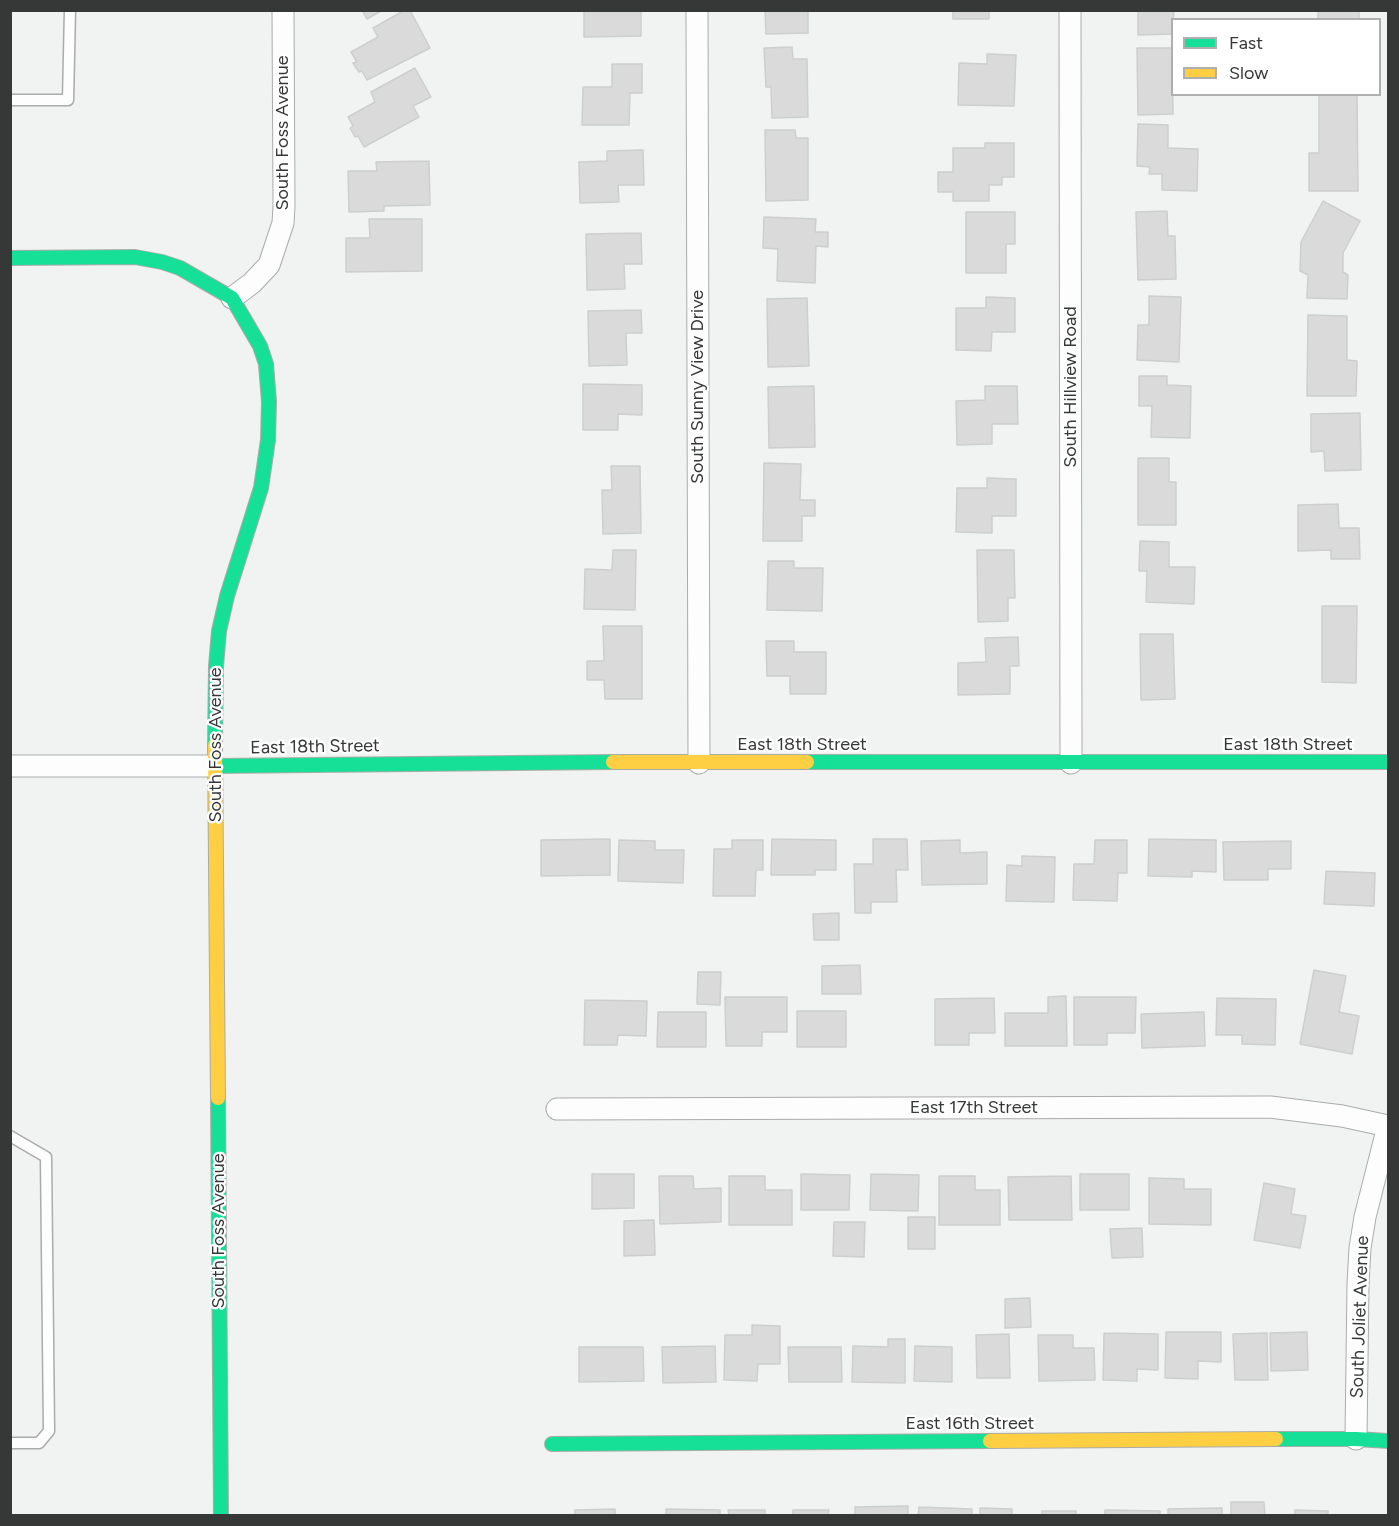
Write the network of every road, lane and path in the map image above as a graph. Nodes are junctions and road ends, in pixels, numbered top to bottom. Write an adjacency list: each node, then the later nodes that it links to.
1 (70, 10): 5 (lane)
2 (283, 10): 7 (street, South Foss Avenue)
3 (697, 10): 9 (street, South Sunny View Drive)
4 (1070, 10): 10 (street, South Hillview Road)
5 (10, 100)
6 (10, 258): 7 (street)
7 (231, 298): 12 (street, South Foss Avenue)
8 (1389, 762): 10 (street, East 18th Street)
9 (699, 763): 10 (street, East 18th Street); 12 (street, East 18th Street)
10 (1071, 763)
11 (10, 766): 12 (street)
12 (215, 766): 20 (street, South Foss Avenue)
13 (557, 1109): 14 (street, East 17th Street)
14 (1388, 1126): 16 (street, South Joliet Avenue)
15 (10, 1136): 18 (lane)
16 (1356, 1439): 17 (street, East 16th Street); 19 (street, East 16th Street)
17 (1389, 1441)
18 (10, 1443)
19 (552, 1444)
20 (221, 1515)

